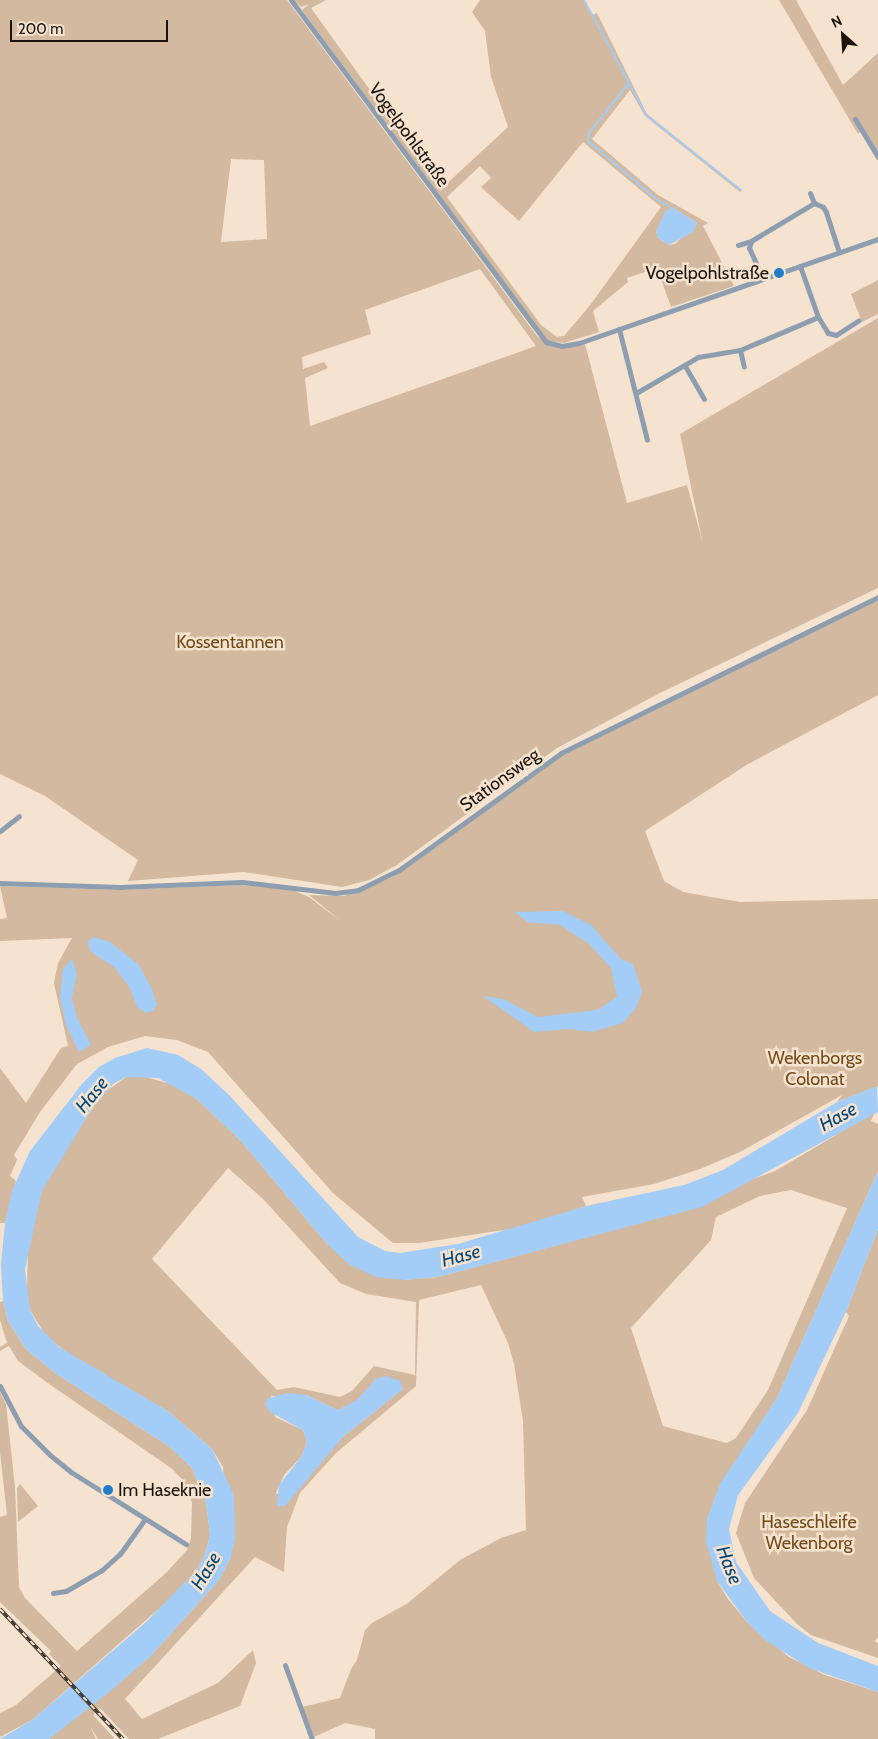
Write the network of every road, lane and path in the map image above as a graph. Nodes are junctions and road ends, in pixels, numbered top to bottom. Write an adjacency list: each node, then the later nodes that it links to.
1 (291, 0): 14 (street, Vogelpohlstraße)
2 (855, 119): 3 (street)
3 (878, 157)
4 (810, 193): 5 (street)
5 (814, 203): 7 (street); 9 (street)
6 (878, 239): 9 (street, Vogelpohlstraße)
7 (751, 241): 8 (street); 11 (street)
8 (738, 245)
9 (839, 252): 10 (street, Vogelpohlstraße)
10 (800, 266): 11 (street, Vogelpohlstraße); 12 (street)
11 (763, 279): 14 (street, Vogelpohlstraße)
12 (818, 316): 13 (street); 15 (street)
13 (859, 320)
14 (619, 329): 18 (street)
15 (740, 350): 16 (street); 17 (street)
16 (684, 366): 18 (street); 19 (street)
17 (744, 367)
18 (636, 393): 20 (street)
19 (704, 399)
20 (647, 440)
21 (878, 597): 24 (street, Stationsweg)
22 (19, 816): 23 (street)
23 (0, 831)
24 (0, 883)
25 (0, 1386): 26 (street)
26 (145, 1519): 27 (street); 28 (street)
27 (186, 1544)
28 (53, 1593)
29 (285, 1665): 30 (street)
30 (312, 1739)

